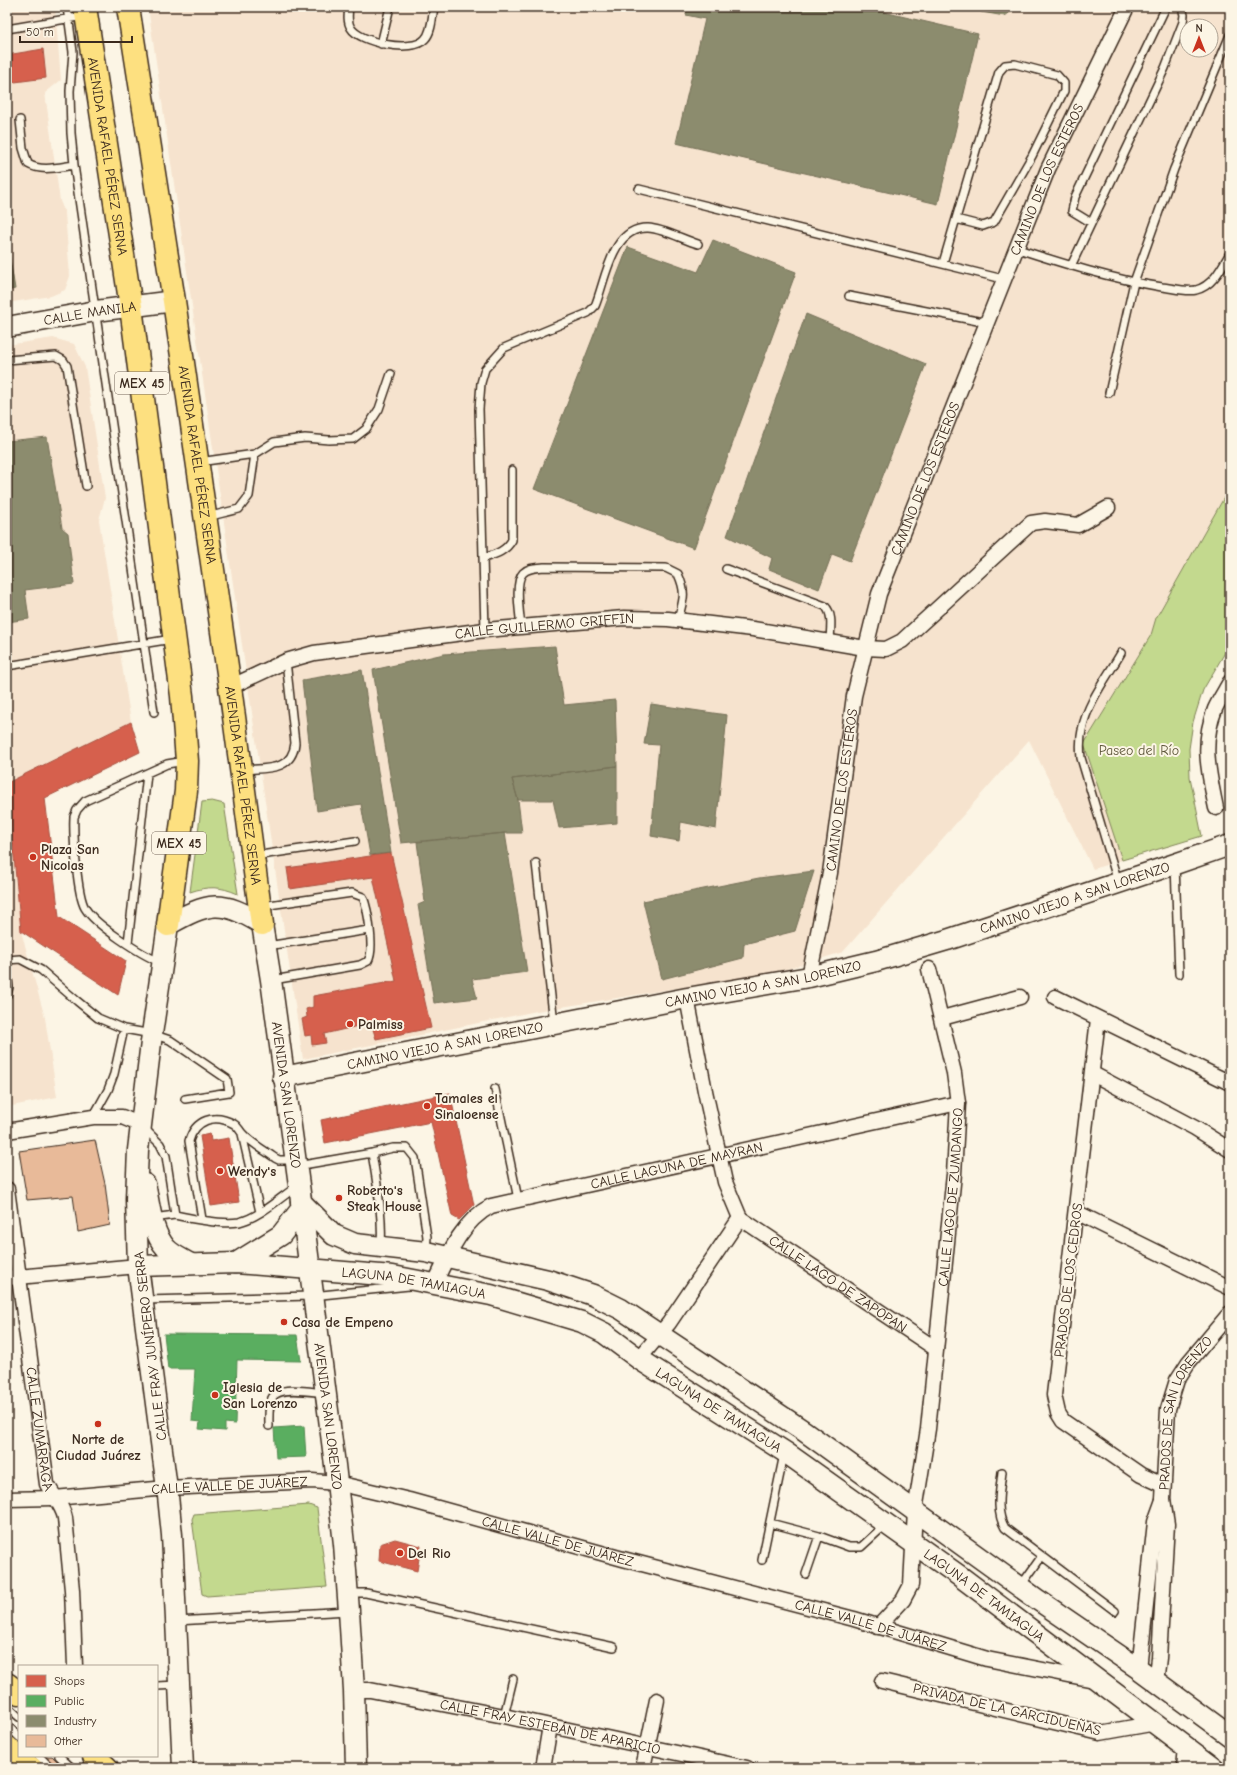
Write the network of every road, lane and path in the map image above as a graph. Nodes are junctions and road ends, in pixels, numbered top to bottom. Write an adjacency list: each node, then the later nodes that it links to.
1 (128, 7): 25 (main road, AVENIDA RAFAEL PÉREZ SERNA / MEX 45)
2 (349, 7): 11 (lane)
3 (390, 7): 11 (lane)
4 (434, 7): 11 (lane)
5 (1127, 7): 18 (street, CAMINO DE LOS ESTEROS)
6 (1166, 7): 16 (lane)
7 (1182, 7): 16 (lane)
8 (77, 12): 9 (lane); 13 (lane); 26 (main road, AVENIDA RAFAEL PÉREZ SERNA / MEX 45)
9 (7, 29)
10 (1230, 35): 23 (lane)
11 (381, 44)
12 (20, 120): 13 (lane)
13 (74, 165): 27 (lane)
14 (639, 189): 20 (lane)
15 (956, 219): 15 (lane); 20 (lane)
16 (1090, 222): 21 (lane)
17 (698, 244): 39 (lane)
18 (1015, 248): 21 (lane); 22 (street, CAMINO DE LOS ESTEROS)
19 (1230, 253): 23 (lane)
20 (943, 264): 22 (lane)
21 (1071, 266): 23 (lane)
22 (1003, 279): 28 (street, CAMINO DE LOS ESTEROS)
23 (1134, 282): 32 (lane)
24 (850, 296): 28 (lane)
25 (174, 301): 26 (main road, CALLE MANILA); 34 (main road, AVENIDA RAFAEL PÉREZ SERNA / MEX 45)
26 (131, 306): 27 (main road, CALLE MANILA); 44 (main road, AVENIDA RAFAEL PÉREZ SERNA / MEX 45)
27 (96, 311): 29 (main road, CALLE MANILA); 46 (lane)
28 (988, 323): 47 (street, CAMINO DE LOS ESTEROS)
29 (7, 327)
30 (7, 360): 36 (lane)
31 (391, 374): 33 (lane)
32 (1109, 393)
33 (255, 454): 34 (lane); 38 (lane)
34 (196, 462): 38 (main road, AVENIDA RAFAEL PÉREZ SERNA / MEX 45)
35 (512, 470): 39 (lane)
36 (86, 486)
37 (1108, 508): 47 (street, CALLE GUILLERMO GRIFFIN)
38 (205, 518): 52 (main road, AVENIDA RAFAEL PÉREZ SERNA / MEX 45)
39 (484, 558): 43 (lane)
40 (726, 570): 45 (lane)
41 (678, 620): 42 (street, CALLE GUILLERMO GRIFFIN); 42 (lane); 45 (street, CALLE GUILLERMO GRIFFIN)
42 (521, 628): 43 (street, CALLE GUILLERMO GRIFFIN)
43 (486, 630): 49 (street, CALLE GUILLERMO GRIFFIN)
44 (176, 638): 46 (lane); 54 (main road, AVENIDA RAFAEL PÉREZ SERNA / MEX 45)
45 (830, 642): 47 (street, CALLE GUILLERMO GRIFFIN)
46 (144, 643): 50 (lane); 53 (lane)
47 (865, 648): 74 (street, CAMINO DE LOS ESTEROS)
48 (1121, 653): 63 (lane)
49 (286, 661): 52 (street, CALLE GUILLERMO GRIFFIN); 55 (lane)
50 (7, 666)
51 (1230, 682): 57 (street)
52 (230, 687): 55 (main road, AVENIDA RAFAEL PÉREZ SERNA / MEX 45)
53 (154, 712)
54 (187, 761): 56 (lane); 65 (main road, AVENIDA RAFAEL PÉREZ SERNA / MEX 45)
55 (241, 770): 60 (main road, AVENIDA RAFAEL PÉREZ SERNA / MEX 45)
56 (147, 774): 67 (lane); 67 (lane)
57 (1216, 808)
58 (355, 841): 60 (lane)
59 (1230, 845): 62 (main road, CAMINO VIEJO A SAN LORENZO)
60 (252, 856): 64 (main road, AVENIDA RAFAEL PÉREZ SERNA / MEX 45)
61 (536, 863): 82 (lane)
62 (1175, 864): 63 (main road, CAMINO VIEJO A SAN LORENZO); 73 (lane)
63 (1118, 882): 74 (main road, CAMINO VIEJO A SAN LORENZO)
64 (260, 915): 65 (main road); 66 (lane); 68 (main road, AVENIDA SAN LORENZO / MEX 45)
65 (168, 925): 70 (main road, CALLE FRAY JUNÍPERO SERRA / MEX 45)
66 (370, 930): 68 (lane); 75 (lane)
67 (128, 943): 70 (lane)
68 (266, 946): 75 (main road, AVENIDA SAN LORENZO / MEX 45)
69 (7, 960): 83 (lane)
70 (162, 963): 84 (main road, CALLE FRAY JUNÍPERO SERRA / MEX 45)
71 (929, 969): 80 (street, CALLE LAGO DE ZUMDANGO)
72 (7, 971): 76 (lane)
73 (1179, 974)
74 (809, 977): 79 (main road, CAMINO VIEJO A SAN LORENZO)
75 (271, 980): 86 (main road, AVENIDA SAN LORENZO / MEX 45)
76 (7, 995)
77 (1020, 997): 80 (street)
78 (1055, 997): 81 (street)
79 (687, 998): 82 (main road, CAMINO VIEJO A SAN LORENZO); 98 (street)
80 (942, 1018): 90 (street, CALLE LAGO DE ZUMDANGO)
81 (1098, 1019): 85 (street, PRADOS DE LOS CEDROS); 87 (street)
82 (554, 1024): 86 (main road, CAMINO VIEJO A SAN LORENZO)
83 (124, 1029): 84 (lane); 91 (lane)
84 (152, 1034): 89 (lane); 92 (main road, CALLE FRAY JUNÍPERO SERRA / MEX 45)
85 (1093, 1074): 96 (street); 103 (street, PRADOS DE LOS CEDROS)
86 (283, 1077): 99 (main road, AVENIDA SAN LORENZO / MEX 45)
87 (1230, 1083)
88 (495, 1089): 101 (lane)
89 (185, 1099)
90 (958, 1104): 98 (street, CALLE LAGUNA DE MAYRAN); 122 (street, CALLE LAGO DE ZUMDANGO)
91 (93, 1117): 92 (street); 93 (street)
92 (141, 1125): 95 (main road, CALLE FRAY JUNÍPERO SERRA / MEX 45); 104 (lane)
93 (7, 1131)
94 (242, 1134): 99 (lane); 102 (lane); 107 (lane)
95 (138, 1150): 105 (main road); 113 (main road, CALLE FRAY JUNÍPERO SERRA / MEX 45)
96 (1230, 1150)
97 (372, 1153): 99 (lane); 108 (lane); 109 (lane)
98 (720, 1156): 101 (street, CALLE LAGUNA DE MAYRAN); 106 (street)
99 (299, 1184): 102 (lane); 108 (main road, LAGUNA DE TAMIAGUA); 112 (main road); 114 (main road, AVENIDA SAN LORENZO / MEX 45)
100 (7, 1189): 115 (street, CALLE ZUMÁRRAGA)
101 (518, 1199): 110 (street, CALLE LAGUNA DE MAYRAN)
102 (260, 1212): 107 (lane)
103 (1076, 1212): 117 (street); 130 (street, PRADOS DE LOS CEDROS)
104 (175, 1214): 105 (lane); 107 (lane)
105 (152, 1218): 111 (main road)
106 (740, 1218): 121 (street); 122 (street, CALLE LAGO DE ZAPOPAN)
107 (202, 1219)
108 (381, 1248): 109 (main road, LAGUNA DE TAMIAGUA)
109 (426, 1252): 110 (main road, LAGUNA DE TAMIAGUA)
110 (447, 1257): 116 (street, CALLE LAGUNA DE MAYRAN); 121 (main road, LAGUNA DE TAMIAGUA)
111 (189, 1263): 112 (main road, LAGUNA DE TAMIAGUA); 113 (main road, LAGUNA DE TAMIAGUA)
112 (236, 1263): 114 (main road, LAGUNA DE TAMIAGUA)
113 (138, 1266): 115 (street); 119 (main road, CALLE FRAY JUNÍPERO SERRA / MEX 45)
114 (309, 1269): 116 (main road, LAGUNA DE TAMIAGUA); 118 (main road, AVENIDA SAN LORENZO / MEX 45)
115 (14, 1278): 131 (street, CALLE ZUMÁRRAGA)
116 (436, 1284): 118 (lane); 123 (main road, LAGUNA DE TAMIAGUA)
117 (1230, 1288)
118 (312, 1296): 119 (lane); 124 (main road, AVENIDA SAN LORENZO / MEX 45)
119 (143, 1300): 129 (main road, CALLE FRAY JUNÍPERO SERRA / MEX 45)
120 (1230, 1313): 130 (street, PRADOS DE SAN LORENZO)
121 (660, 1334): 123 (street); 133 (main road, LAGUNA DE TAMIAGUA)
122 (936, 1349): 133 (street, CALLE LAGO DE ZUMDANGO)
123 (639, 1359): 126 (main road, LAGUNA DE TAMIAGUA)
124 (326, 1393): 125 (lane); 128 (main road, AVENIDA SAN LORENZO / MEX 45)
125 (269, 1426)
126 (785, 1452): 134 (lane); 135 (main road, LAGUNA DE TAMIAGUA)
127 (1002, 1472): 138 (lane)
128 (336, 1483): 129 (street, CALLE VALLE DE JUÁREZ); 142 (main road, AVENIDA SAN LORENZO / MEX 45); 145 (street, CALLE VALLE DE JUÁREZ)
129 (167, 1488): 131 (street, CALLE VALLE DE JUÁREZ); 144 (main road, CALLE FRAY JUNÍPERO SERRA / MEX 45)
130 (1163, 1492): 148 (street, PRADOS DE SAN LORENZO); 152 (street, PRADOS DE SAN LORENZO)
131 (54, 1498): 132 (street, CALLE VALLE DE JUÁREZ); 147 (street, CALLE ZUMÁRRAGA)
132 (7, 1499)
133 (915, 1511): 137 (street, CALLE LAGO DE ZUMDANGO); 141 (main road, LAGUNA DE TAMIAGUA)
134 (770, 1522): 136 (lane); 139 (lane)
135 (886, 1524): 136 (lane); 137 (main road, LAGUNA DE TAMIAGUA)
136 (819, 1536): 140 (lane)
137 (914, 1543): 145 (street, CALLE LAGO DE ZUMDANGO); 151 (main road, LAGUNA DE TAMIAGUA)
138 (1042, 1556): 141 (lane); 143 (lane)
139 (762, 1560)
140 (806, 1574)
141 (1020, 1587): 148 (main road, LAGUNA DE TAMIAGUA)
142 (348, 1602): 144 (lane); 146 (lane); 156 (main road, AVENIDA SAN LORENZO / MEX 45)
143 (1115, 1611)
144 (176, 1621): 154 (main road, CALLE FRAY JUNÍPERO SERRA / MEX 45)
145 (878, 1627): 151 (street, CALLE VALLE DE JUÁREZ)
146 (614, 1647)
147 (75, 1665)
148 (1139, 1669): 152 (main road, LAGUNA DE TAMIAGUA)
149 (513, 1679): 162 (lane)
150 (882, 1681): 164 (street, PRIVADA DE LA GARCIDUEÑAS)
151 (1099, 1681): 164 (main road, LAGUNA DE TAMIAGUA)
152 (1156, 1682): 160 (main road, LAGUNA DE TAMIAGUA)
153 (7, 1684): 157 (main road)
154 (180, 1685): 155 (lane); 179 (main road, CALLE FRAY JUNÍPERO SERRA / MEX 45)
155 (158, 1686)
156 (354, 1690): 162 (street, CALLE FRAY ESTEBÁN DE APARICIO); 180 (main road, AVENIDA SAN LORENZO / MEX 45)
157 (18, 1692)
158 (657, 1700): 169 (street)
159 (7, 1706): 161 (lane)
160 (1193, 1709): 163 (main road); 168 (main road, LAGUNA DE TAMIAGUA)
161 (18, 1716)
162 (504, 1716): 166 (street, CALLE FRAY ESTEBÁN DE APARICIO)
163 (1230, 1721)
164 (1156, 1723): 170 (main road, LAGUNA DE TAMIAGUA)
165 (7, 1725): 167 (lane)
166 (550, 1726): 169 (street, CALLE FRAY ESTEBÁN DE APARICIO); 181 (street)
167 (18, 1736)
168 (1230, 1736)
169 (646, 1746): 182 (street); 183 (street, CALLE FRAY ESTEBÁN DE APARICIO)
170 (1186, 1747): 184 (street); 185 (main road, LAGUNA DE TAMIAGUA)
171 (7, 1748): 175 (main road)
172 (40, 1757): 176 (lane)
173 (60, 1757): 177 (lane)
174 (95, 1757): 178 (main road)
175 (31, 1768)
176 (51, 1768)
177 (72, 1768)
178 (107, 1768)
179 (183, 1768)
180 (356, 1768)
181 (543, 1768)
182 (643, 1768)
183 (747, 1768)
184 (1184, 1768)
185 (1214, 1768)

